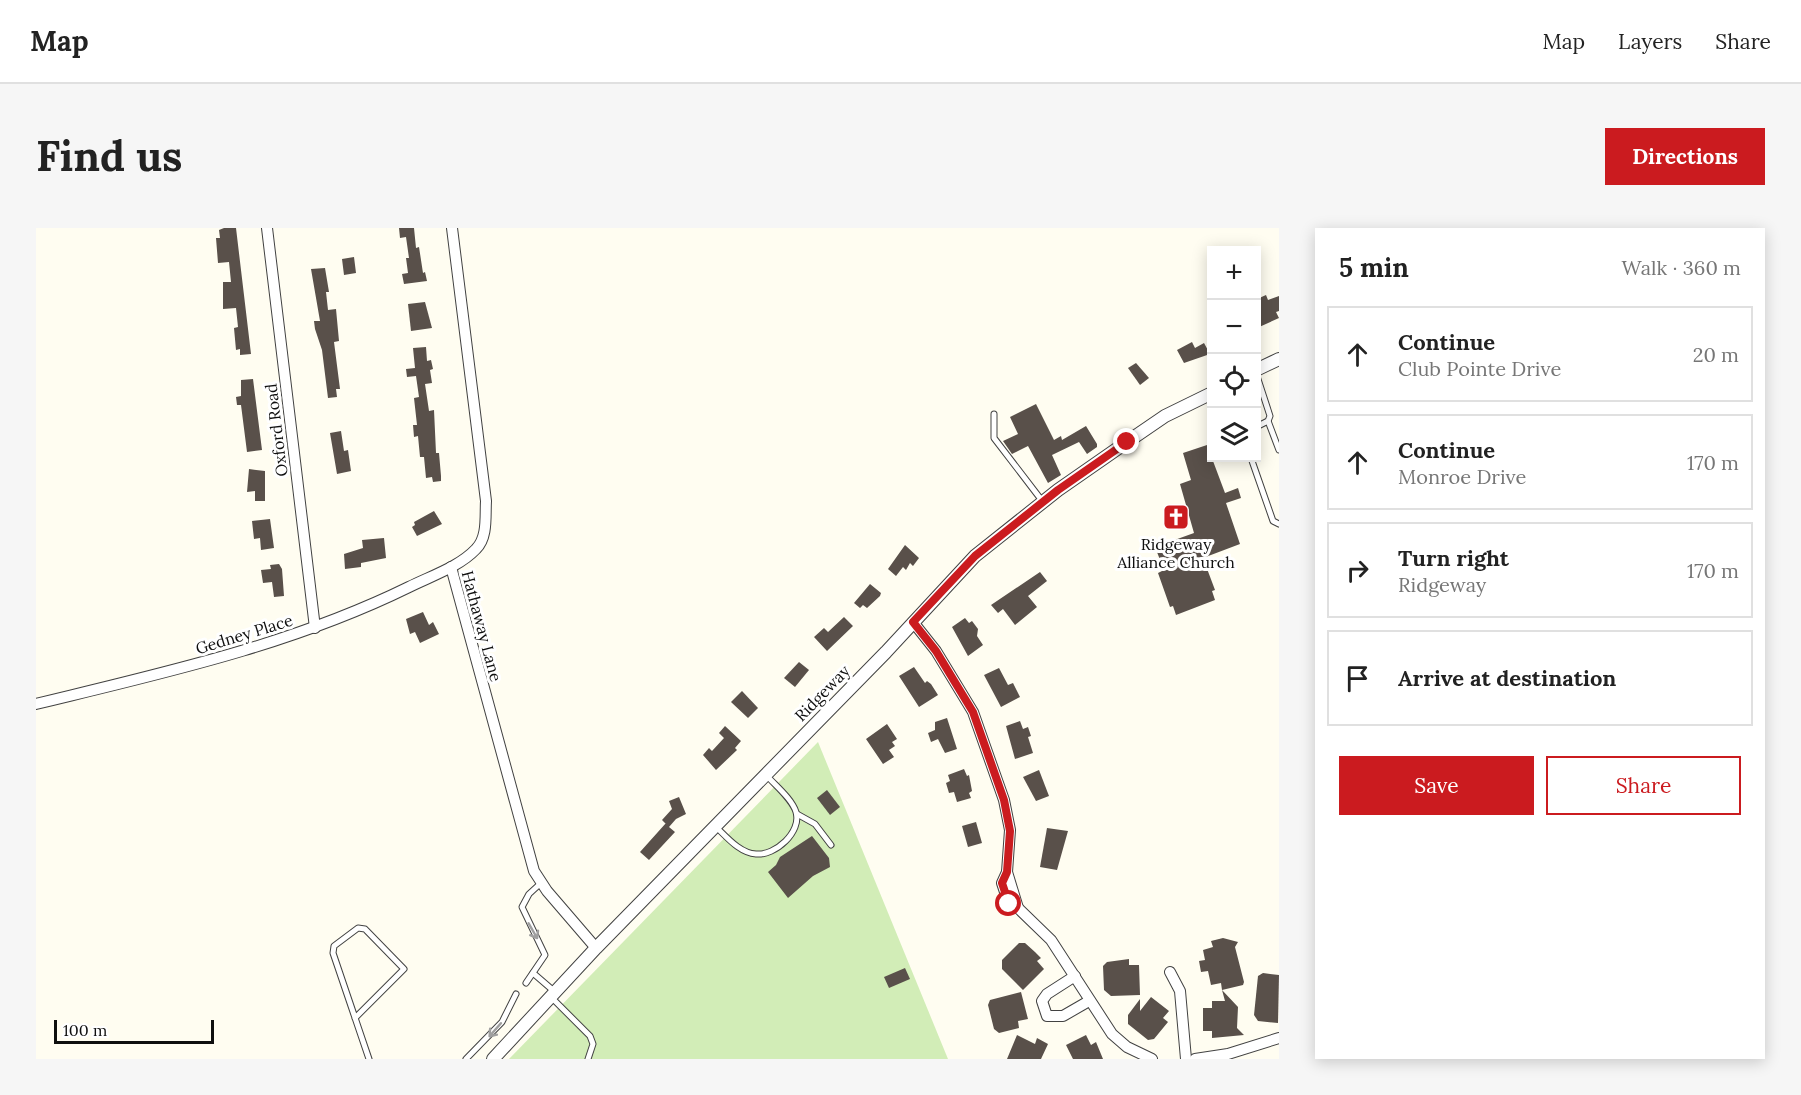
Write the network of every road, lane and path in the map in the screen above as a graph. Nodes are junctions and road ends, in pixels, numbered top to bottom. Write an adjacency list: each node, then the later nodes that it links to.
1 (267, 228): 16 (street, Oxford Road)
2 (452, 228): 14 (street, Hathaway Lane)
3 (1279, 359): 4 (street)
4 (1261, 370)
5 (1261, 387): 8 (lane)
6 (1207, 398): 12 (street, Ridgeway)
7 (994, 414): 12 (lane)
8 (1269, 418): 9 (lane); 10 (lane)
9 (1261, 424)
10 (1279, 450)
11 (1252, 462): 13 (lane)
12 (1043, 502): 15 (street, Ridgeway)
13 (1279, 524)
14 (451, 567): 16 (street, Gedney Place); 22 (street, Hathaway Lane)
15 (913, 622): 18 (street, Ridgeway); 26 (street)
16 (315, 628): 17 (street, Gedney Place)
17 (36, 704)
18 (765, 775): 19 (lane); 20 (street, Ridgeway)
19 (797, 814): 20 (lane); 21 (lane)
20 (714, 825): 23 (street, Ridgeway)
21 (831, 844)
22 (541, 883): 23 (street, Hathaway Lane); 25 (lane, one-way to 25)
23 (596, 948): 29 (street, Ridgeway)
24 (1170, 972): 38 (street)
25 (533, 973): 27 (lane); 29 (lane)
26 (1075, 976): 30 (street); 30 (street)
27 (526, 983)
28 (516, 994): 34 (lane, one-way to 34)
29 (553, 994): 35 (street, Ridgeway); 36 (lane)
30 (1089, 1001): 37 (street)
31 (355, 1018): 31 (lane); 33 (lane)
32 (1279, 1038): 39 (street)
33 (369, 1059)
34 (466, 1059)
35 (493, 1059)
36 (588, 1059)
37 (1152, 1059)
38 (1186, 1059)
39 (1195, 1059)

